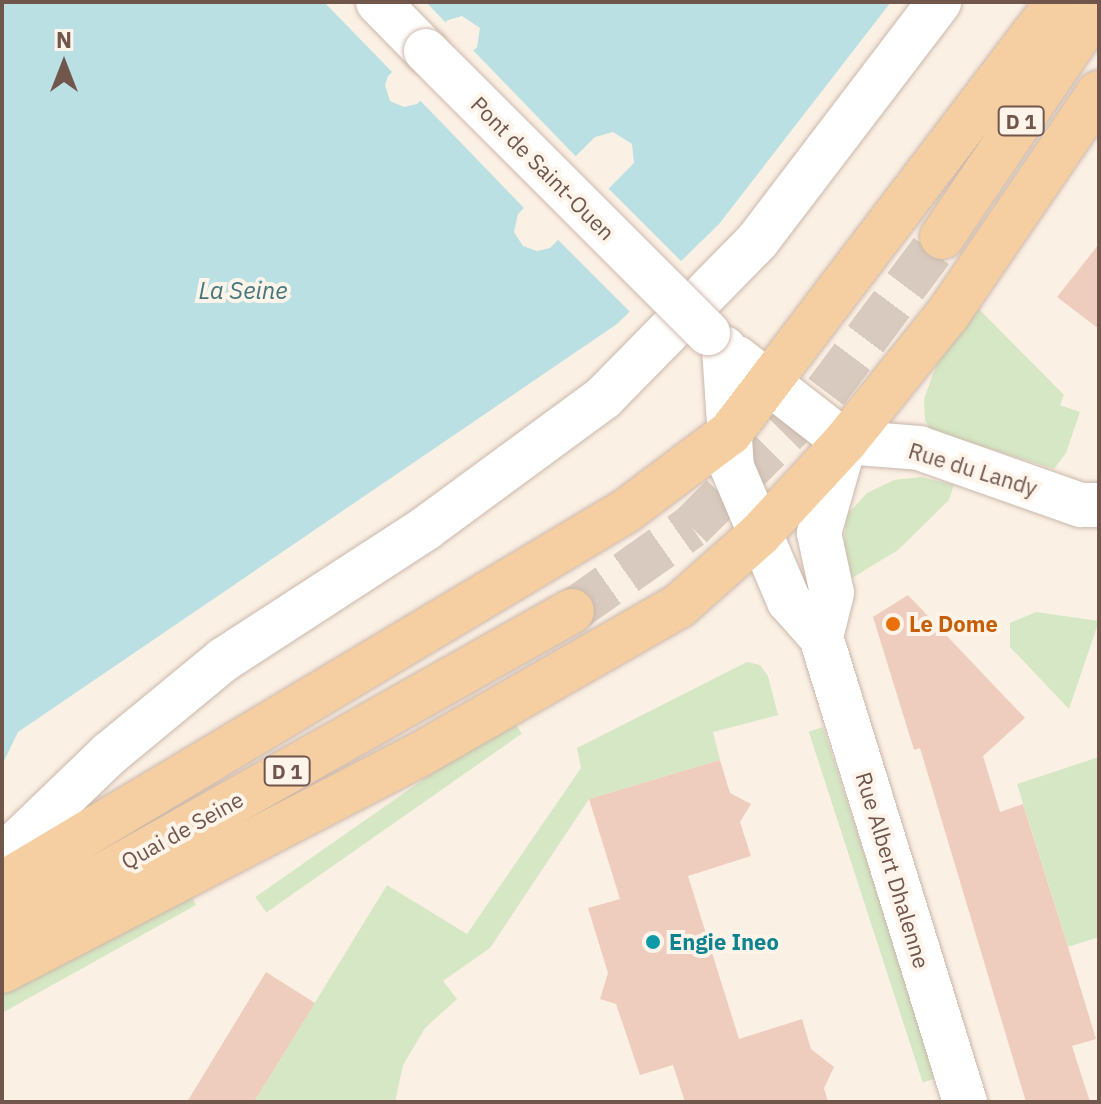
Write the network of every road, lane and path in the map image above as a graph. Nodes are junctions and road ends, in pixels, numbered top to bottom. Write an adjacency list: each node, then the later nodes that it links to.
1 (378, 2): 7 (main road, Pont de Saint-Ouen, bridge)
2 (939, 2): 15 (main road)
3 (1058, 2): 8 (main road)
4 (1099, 5): 6 (main road, D 1)
5 (1099, 93): 10 (main road)
6 (942, 237)
7 (716, 340): 8 (main road, Pont de Saint-Ouen); 9 (main road, Rue Albert Dhalenne)
8 (769, 383): 9 (main road); 10 (main road, Pont de Saint-Ouen)
9 (730, 433): 12 (main road, Rue Albert Dhalenne); 16 (main road)
10 (845, 442): 11 (main road, Rue du Landy); 12 (main road); 14 (main road)
11 (1099, 505)
12 (760, 534): 14 (main road, Rue Albert Dhalenne); 18 (main road)
13 (572, 611): 17 (main road, Quai de Seine / D 1)
14 (821, 637): 19 (main road, Rue Albert Dhalenne)
15 (2, 857)
16 (2, 884)
17 (2, 932)
18 (2, 971)
19 (965, 1102)

